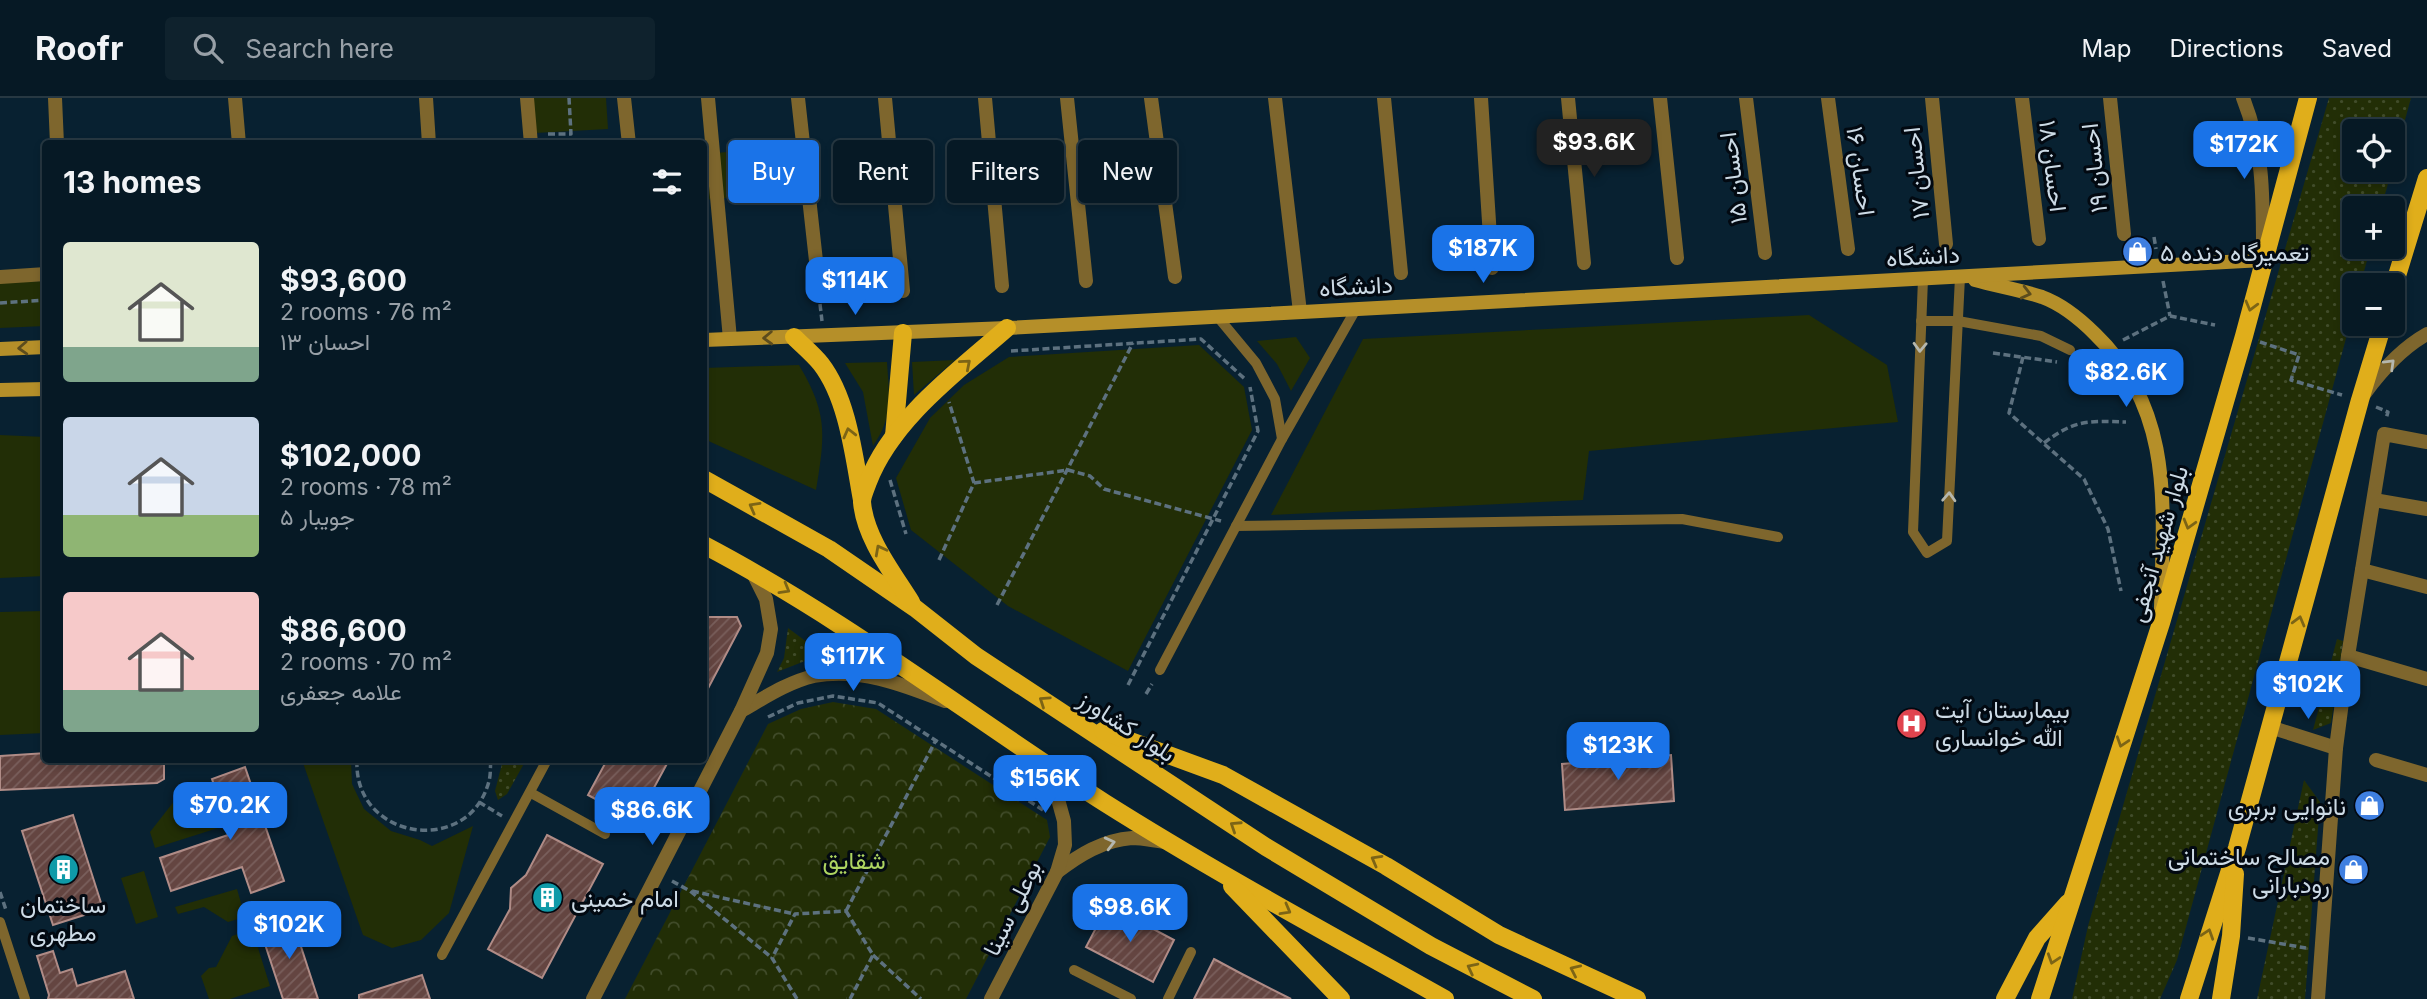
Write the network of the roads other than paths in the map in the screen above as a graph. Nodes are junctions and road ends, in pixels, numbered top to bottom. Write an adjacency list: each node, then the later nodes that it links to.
1 (55, 98): 24 (street)
2 (235, 98): 25 (street)
3 (426, 98): 26 (street)
4 (527, 98): 27 (street)
5 (624, 98): 28 (street)
6 (708, 98): 60 (street)
7 (798, 98): 48 (street)
8 (885, 98): 49 (street)
9 (985, 98): 47 (street)
10 (1067, 98): 46 (street)
11 (1151, 98): 43 (street)
12 (1275, 98): 51 (street)
13 (1384, 98): 39 (street)
14 (1481, 98): 38 (street)
15 (1568, 98): 37 (street)
16 (1660, 98): 35 (street)
17 (1746, 98): 34 (street, احسان ۱۵)
18 (1828, 98): 33 (street, احسان ۱۶)
19 (1932, 98): 32 (street, احسان ۱۷)
20 (2022, 98): 31 (street, احسان ۱۸)
21 (2110, 98): 30 (street, احسان ۱۹)
22 (2243, 98): 36 (street)
23 (2308, 98): 36 (main road, بلوار شهید آنجفی)
24 (57, 140)
25 (239, 140)
26 (429, 140)
27 (531, 140)
28 (629, 140)
29 (2427, 177): 40 (main road)
30 (2124, 234)
31 (2039, 239)
32 (1946, 244)
33 (1848, 249)
34 (1765, 253)
35 (1677, 258)
36 (2263, 260): 44 (main road, دانشگاه); 82 (main road, بلوار شهید آنجفی, one-way to 82)
37 (1584, 263)
38 (1492, 268)
39 (1401, 273)
40 (2398, 273)
41 (42, 274): 42 (street)
42 (0, 276)
43 (1175, 277)
44 (1960, 277): 45 (main road, دانشگاه); 54 (lane); 82 (main road, one-way to 82)
45 (1923, 279): 50 (main road, دانشگاه); 53 (lane)
46 (1086, 281)
47 (1002, 286)
48 (818, 288)
49 (903, 290)
50 (1356, 309): 51 (main road, دانشگاه); 69 (lane)
51 (1300, 312): 52 (main road, دانشگاه)
52 (1217, 316): 55 (main road, دانشگاه); 69 (lane)
53 (1921, 321): 54 (lane); 54 (lane, one-way to 54)
54 (1958, 321): 64 (lane)
55 (1007, 328): 56 (main road, دانشگاه); 68 (main road, one-way to 55)
56 (903, 332): 59 (main road, دانشگاه); 68 (main road)
57 (2427, 334): 67 (street, one-way to 57)
58 (2379, 336): 67 (main road)
59 (794, 337): 60 (main road, دانشگاه, one-way to 60); 73 (main road, one-way to 59)
60 (730, 339): 61 (main road, دانشگاه)
61 (707, 340)
62 (42, 347): 63 (main road, one-way to 63)
63 (0, 349)
64 (2070, 350)
65 (42, 389): 66 (main road)
66 (0, 390)
67 (2360, 400): 89 (main road, one-way to 67)
68 (894, 436): 73 (main road)
69 (1282, 439): 75 (lane)
70 (2427, 442): 72 (street)
71 (707, 481): 81 (main road, بلوار کشاورز, one-way to 71)
72 (2374, 499): 74 (street); 78 (street)
73 (862, 500): 81 (main road, one-way to 73)
74 (2427, 509)
75 (1236, 526): 76 (lane); 84 (lane)
76 (1778, 537)
77 (707, 547): 79 (main road)
78 (2362, 570): 80 (street); 83 (street)
79 (752, 571): 86 (main road, one-way to 86); 87 (street)
80 (2427, 587)
81 (915, 608): 88 (main road, بلوار کشاورز, one-way to 81)
82 (2161, 622): 101 (main road, بلوار شهید آنجفی, one-way to 101)
83 (2348, 656): 85 (street); 90 (street)
84 (1160, 670)
85 (2427, 679)
86 (964, 709): 87 (street); 91 (main road)
87 (741, 711): 107 (street)
88 (1072, 720): 113 (main road, بلوار کشاورز, one-way to 88); 114 (main road, one-way to 88)
89 (2270, 727): 90 (street); 98 (main road)
90 (2336, 748): 119 (street)
91 (1037, 758): 97 (main road); 100 (street, بوعلی سینا)
92 (2376, 760): 94 (street)
93 (546, 763): 95 (lane)
94 (2427, 775)
95 (531, 793): 96 (lane); 104 (lane)
96 (605, 834)
97 (1170, 843): 99 (main road); 100 (street, one-way to 97)
98 (2237, 848): 117 (main road, one-way to 98); 118 (main road)
99 (1217, 871): 111 (main road); 112 (main road, one-way to 112)
100 (1057, 873): 108 (street, بوعلی سینا)
101 (2072, 898): 115 (main road); 116 (main road, بلوار شهید آنجفی, one-way to 116)
102 (0, 922): 106 (lane)
103 (1191, 952): 110 (lane)
104 (442, 955)
105 (1074, 970): 109 (lane)
106 (25, 999)
107 (593, 999)
108 (991, 999)
109 (1130, 999)
110 (1168, 999)
111 (1341, 999)
112 (1445, 999)
113 (1533, 999)
114 (1637, 999)
115 (2005, 999)
116 (2040, 999)
117 (2189, 999)
118 (2221, 999)
119 (2318, 999)

